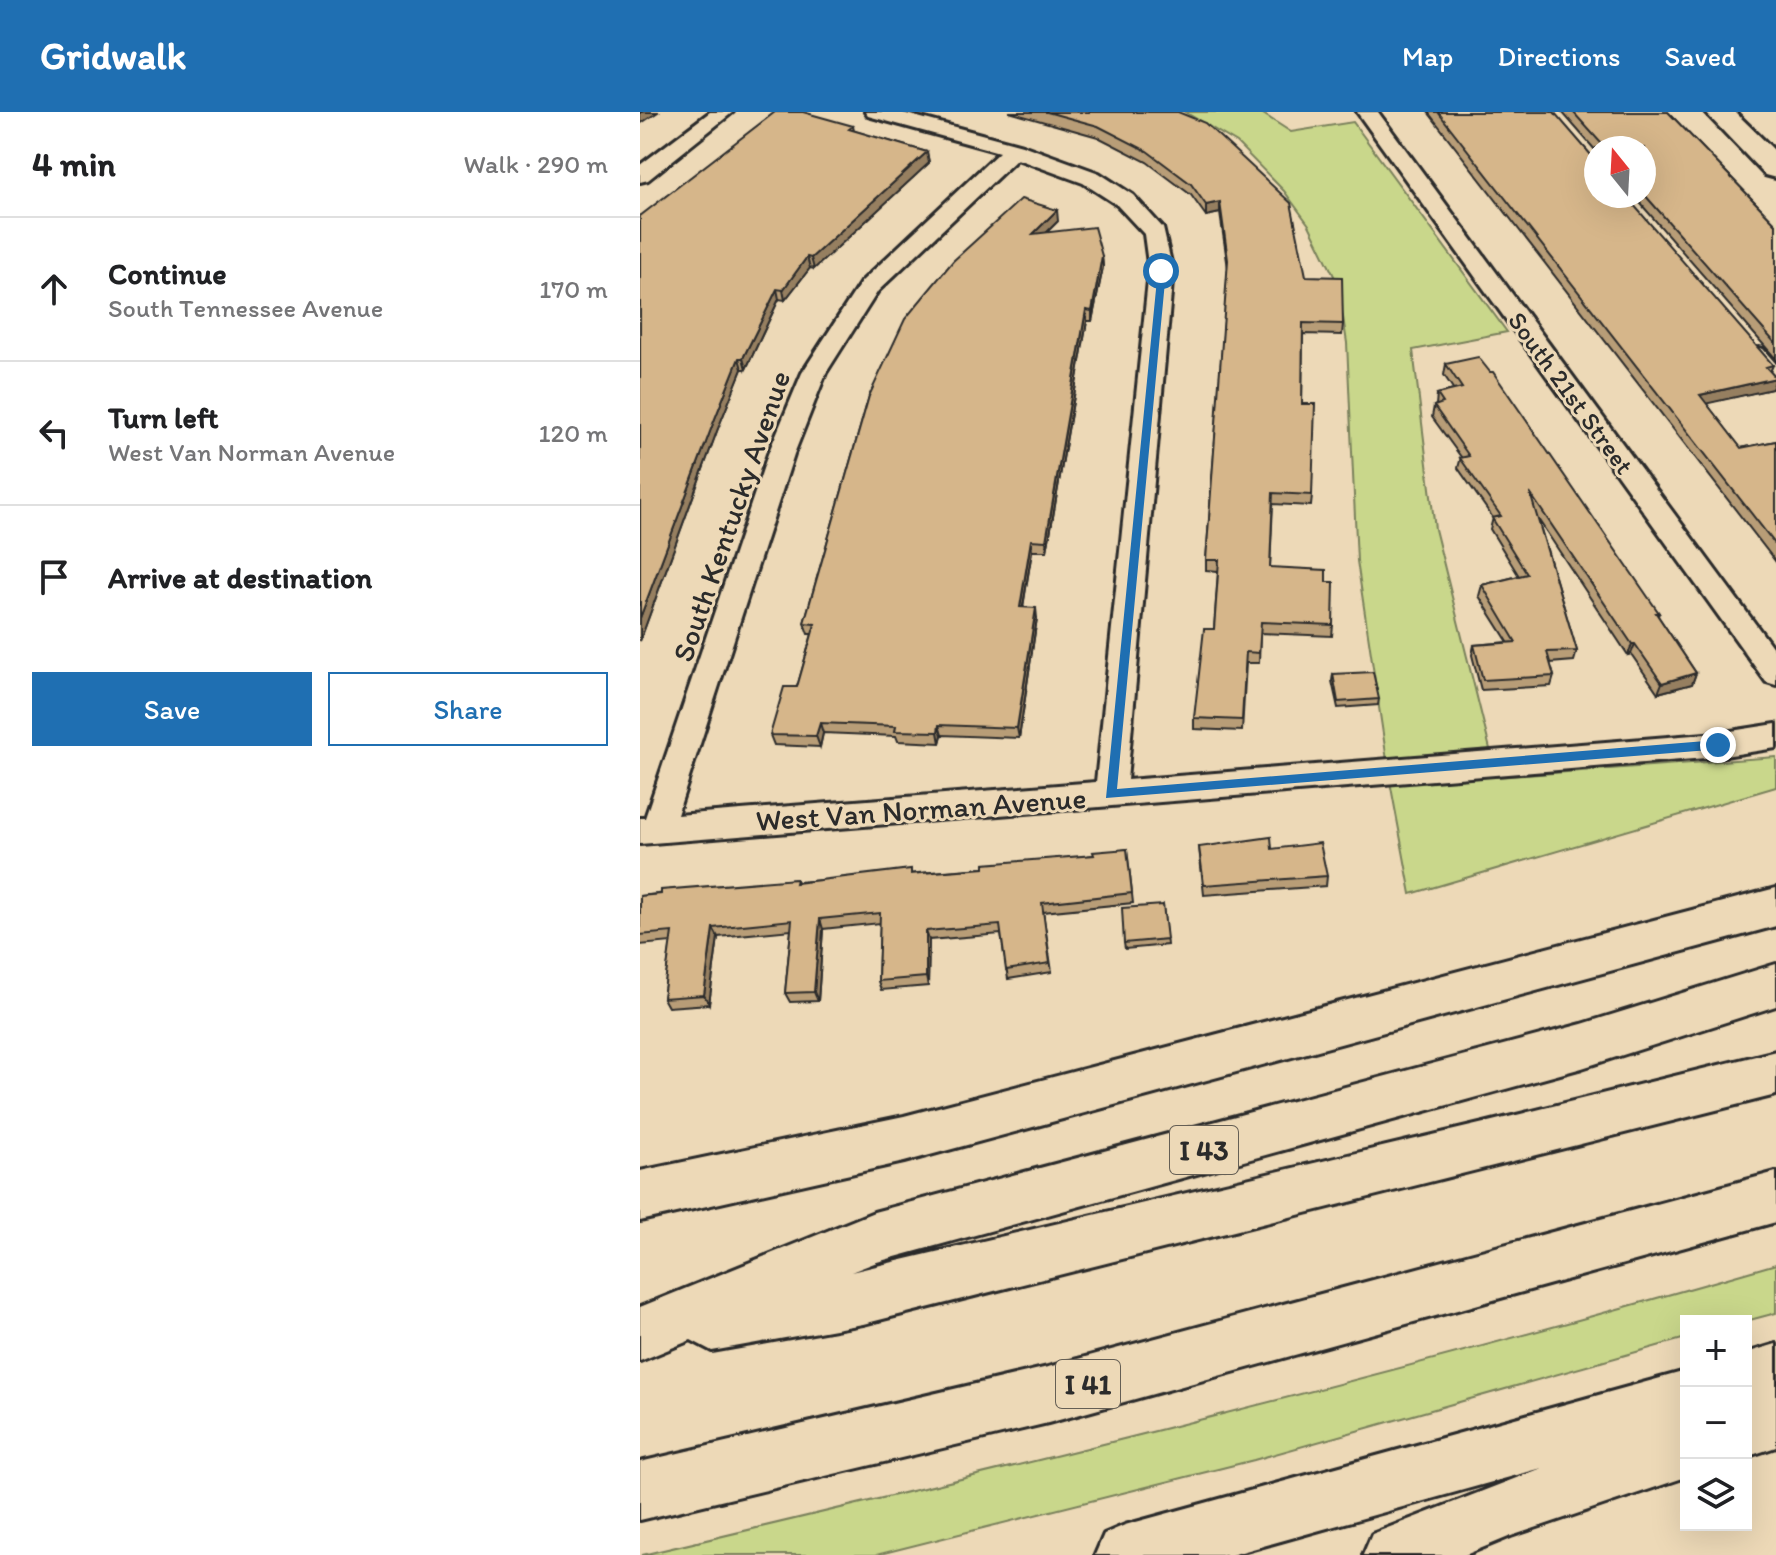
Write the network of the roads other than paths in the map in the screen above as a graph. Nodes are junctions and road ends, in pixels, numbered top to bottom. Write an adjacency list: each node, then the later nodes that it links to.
1 (723, 112): 9 (street)
2 (875, 112): 7 (street)
3 (1367, 112): 12 (street, South 21st Street)
4 (1719, 112): 8 (main road)
5 (1754, 112): 6 (main road)
6 (1776, 133)
7 (1014, 150): 14 (street); 15 (street, South Kentucky Avenue)
8 (1776, 169)
9 (640, 175)
10 (1746, 337): 11 (lane)
11 (1776, 372)
12 (1776, 674)
13 (1776, 736): 14 (street, West Van Norman Avenue)
14 (1110, 794): 15 (street, West Van Norman Avenue)
15 (649, 830)
16 (1776, 907): 19 (main road)
17 (1776, 985): 21 (main road, I 43)
18 (1776, 1073): 21 (main road)
19 (640, 1196)
20 (1776, 1197): 28 (main road, I 41)
21 (640, 1335)
22 (1776, 1372): 23 (main road)
23 (1752, 1379)
24 (1680, 1401): 29 (main road)
25 (1776, 1419): 26 (main road)
26 (1752, 1427)
27 (1680, 1450): 30 (main road)
28 (640, 1491)
29 (1125, 1555)
30 (1393, 1555)

